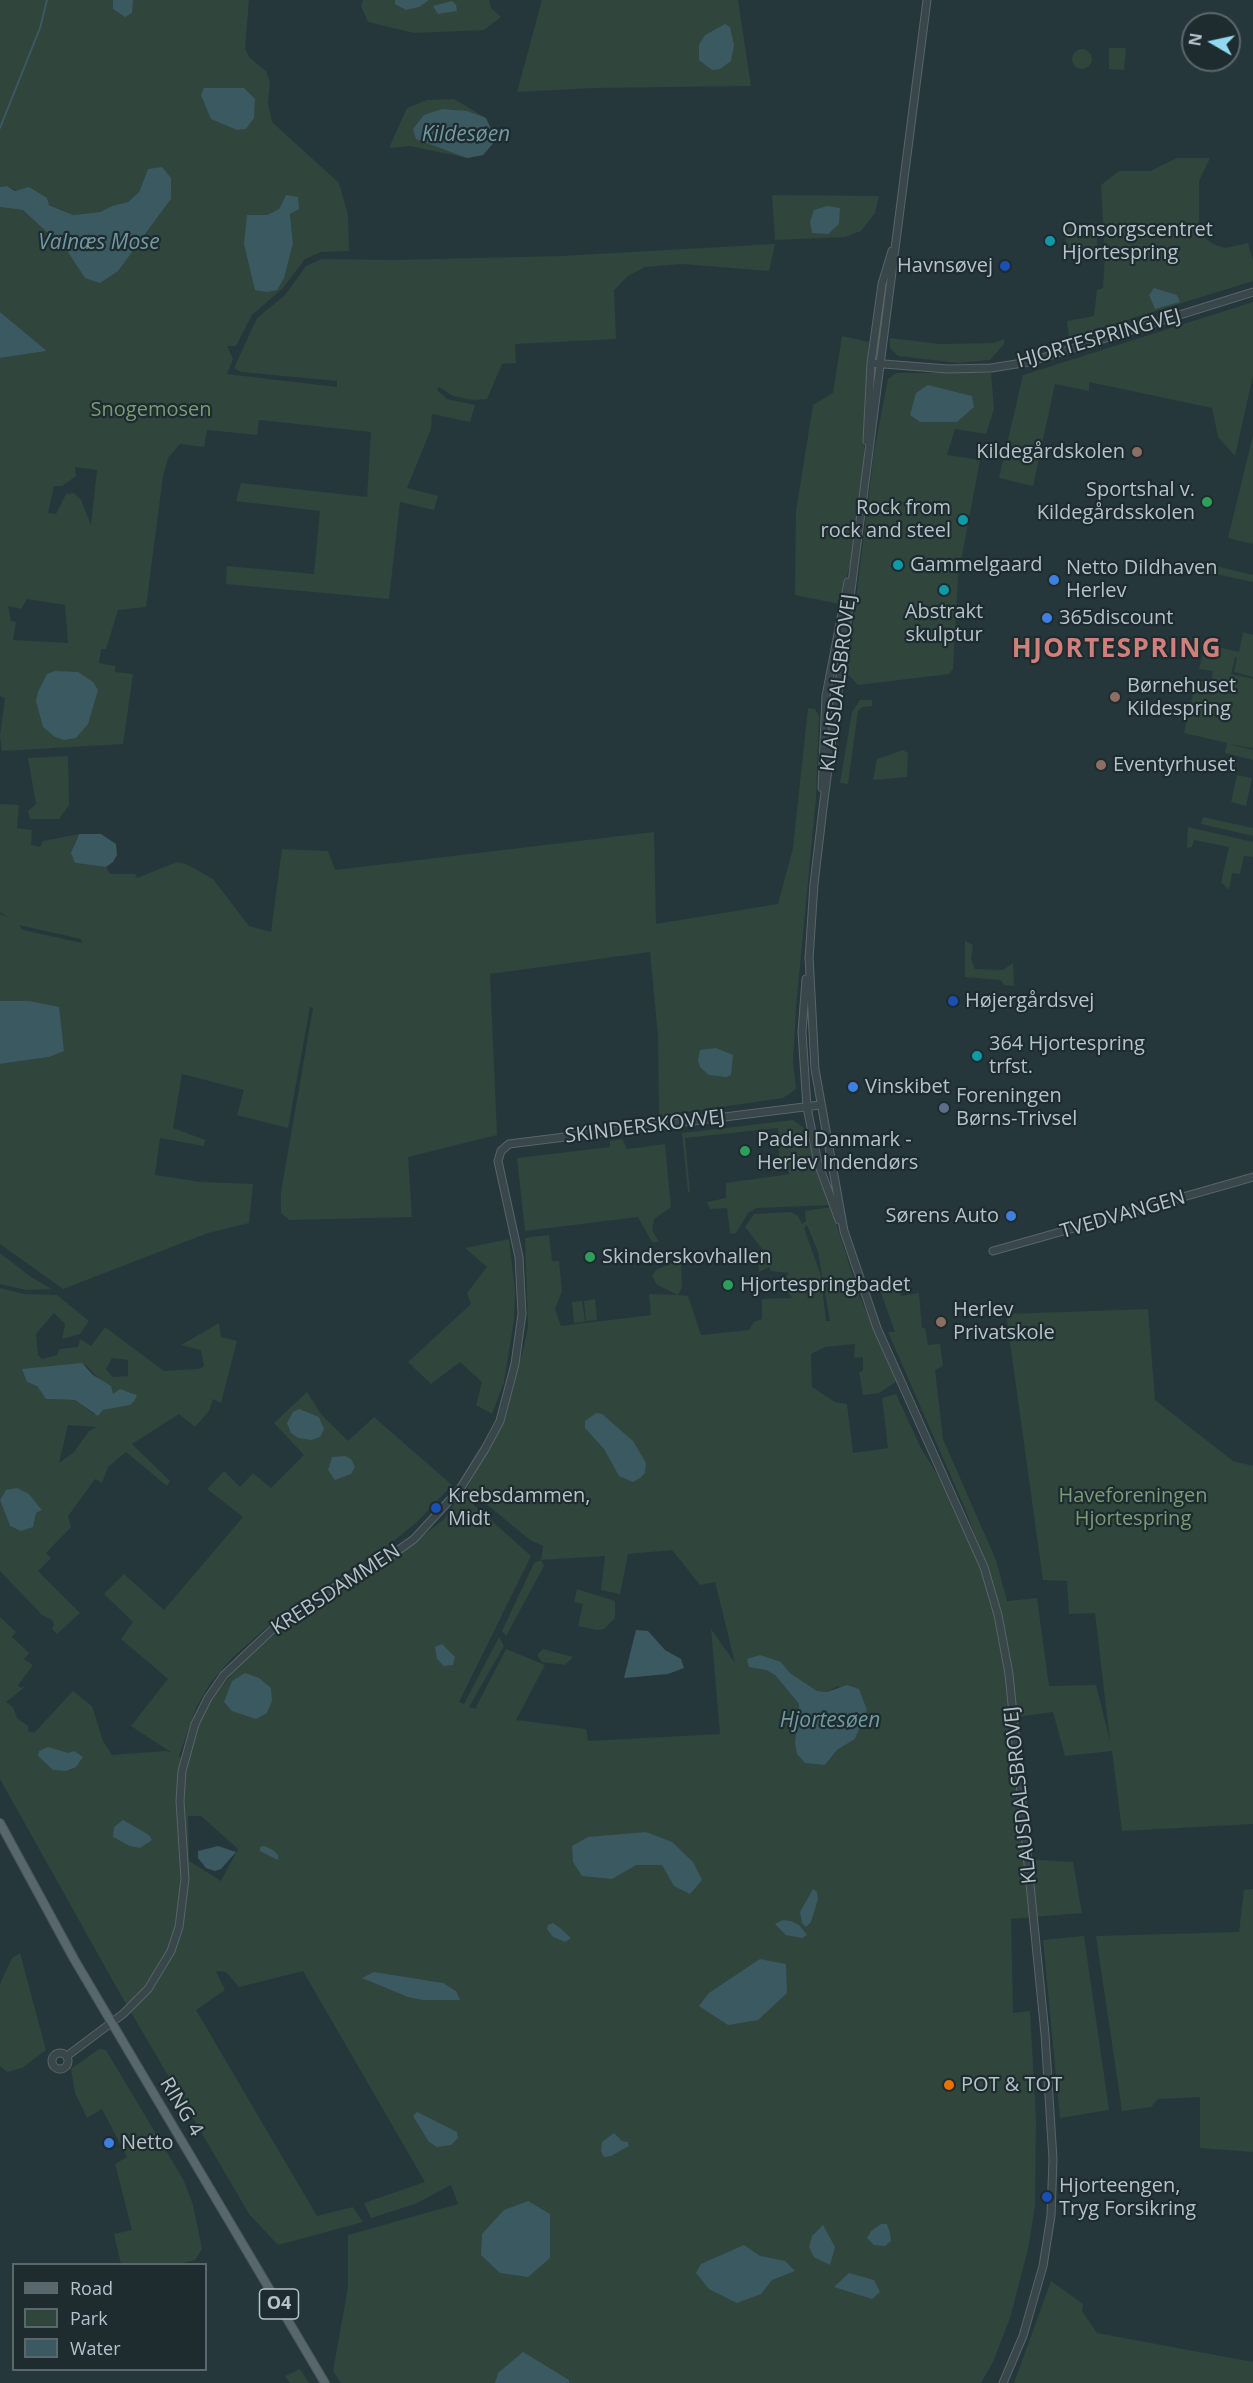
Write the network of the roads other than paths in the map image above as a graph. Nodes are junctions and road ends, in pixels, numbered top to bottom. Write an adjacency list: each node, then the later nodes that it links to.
1 (925, 0): 2 (street, KLAUSDALSBROVEJ)
2 (896, 238): 4 (street, KLAUSDALSBROVEJ); 5 (street, KLAUSDALSBROVEJ)
3 (1253, 292): 5 (street, HJORTESPRINGVEJ)
4 (871, 363): 5 (street, HJORTESPRINGVEJ); 6 (street, KLAUSDALSBROVEJ)
5 (882, 364): 6 (street, KLAUSDALSBROVEJ)
6 (868, 459): 7 (street, KLAUSDALSBROVEJ)
7 (855, 557): 8 (street, KLAUSDALSBROVEJ); 8 (street, KLAUSDALSBROVEJ)
8 (823, 808): 9 (street, KLAUSDALSBROVEJ)
9 (809, 956): 10 (street, KLAUSDALSBROVEJ); 11 (street, KLAUSDALSBROVEJ)
10 (820, 1105): 11 (street, SKINDERSKOVVEJ); 14 (street, KLAUSDALSBROVEJ)
11 (807, 1107): 13 (street, SKINDERSKOVVEJ); 14 (street, KLAUSDALSBROVEJ)
12 (1253, 1177): 15 (street, TVEDVANGEN)
13 (501, 1179): 19 (street, KREBSDAMMEN)
14 (844, 1231): 22 (street, KLAUSDALSBROVEJ)
15 (993, 1251)
16 (0, 1823): 18 (main road, RING 4 / O4)
17 (0, 1833): 18 (main road, RING 4 / O4)
18 (11, 1847): 19 (main road, RING 4 / O4)
19 (111, 2022): 20 (street, KREBSDAMMEN); 21 (main road, RING 4 / O4)
20 (67, 2056)
21 (326, 2383)
22 (1004, 2383)

